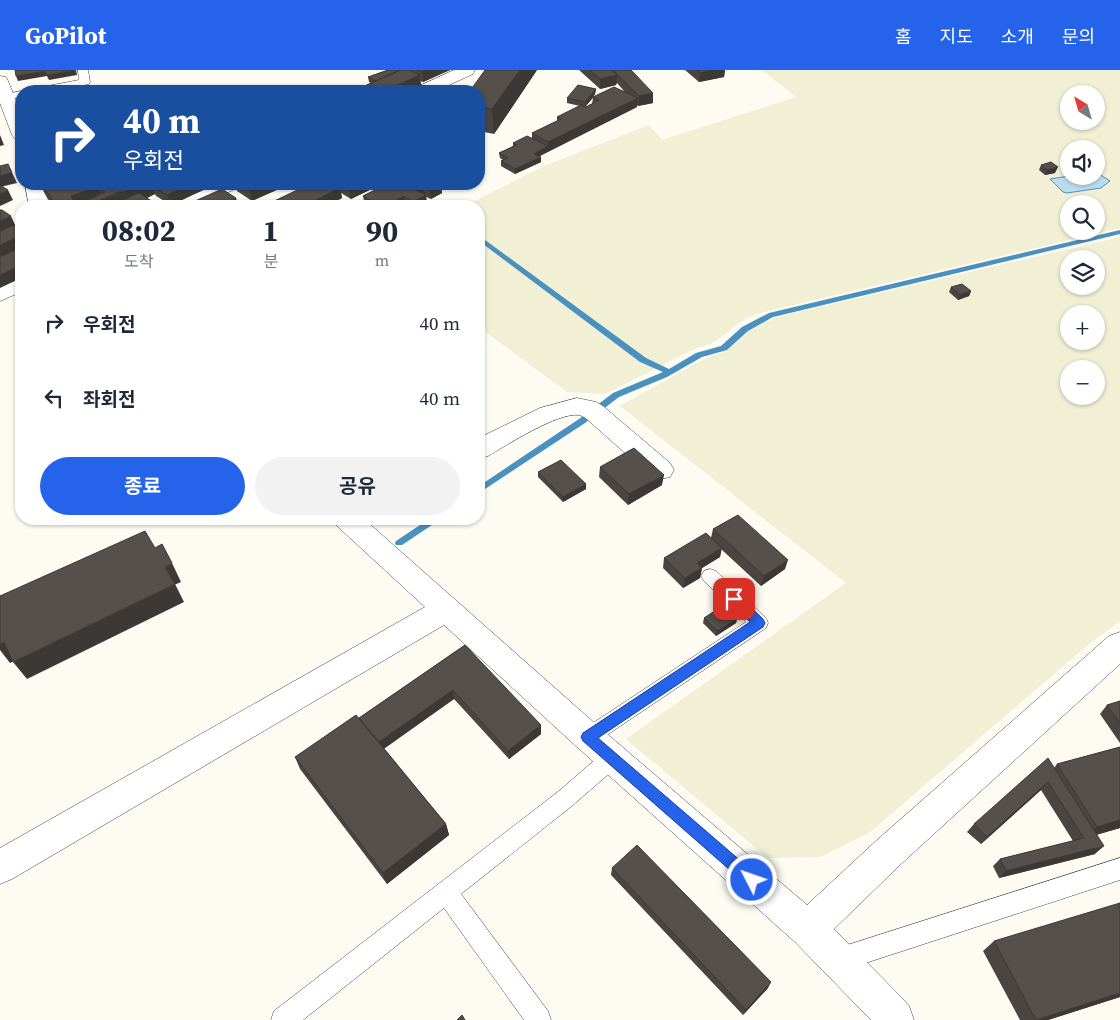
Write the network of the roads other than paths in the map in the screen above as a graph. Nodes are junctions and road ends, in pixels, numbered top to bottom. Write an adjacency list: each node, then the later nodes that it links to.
1 (82, 70): 3 (lane)
2 (468, 70): 4 (street)
3 (75, 85)
4 (436, 85)
5 (9, 91): 6 (street)
6 (15, 113)
7 (217, 190): 8 (street)
8 (197, 200)
9 (15, 286): 10 (street)
10 (0, 294)
11 (485, 446): 12 (street)
12 (661, 470)
13 (362, 525): 15 (street)
14 (710, 576): 17 (lane)
15 (447, 609): 17 (street); 19 (street)
16 (1120, 645): 22 (street)
17 (588, 737): 18 (street)
18 (612, 758): 21 (lane); 22 (street)
19 (0, 867)
20 (1120, 869): 23 (lane)
21 (446, 892): 24 (lane); 25 (lane)
22 (808, 929): 23 (street)
23 (838, 960): 26 (street)
24 (283, 1020)
25 (539, 1020)
26 (895, 1020)

